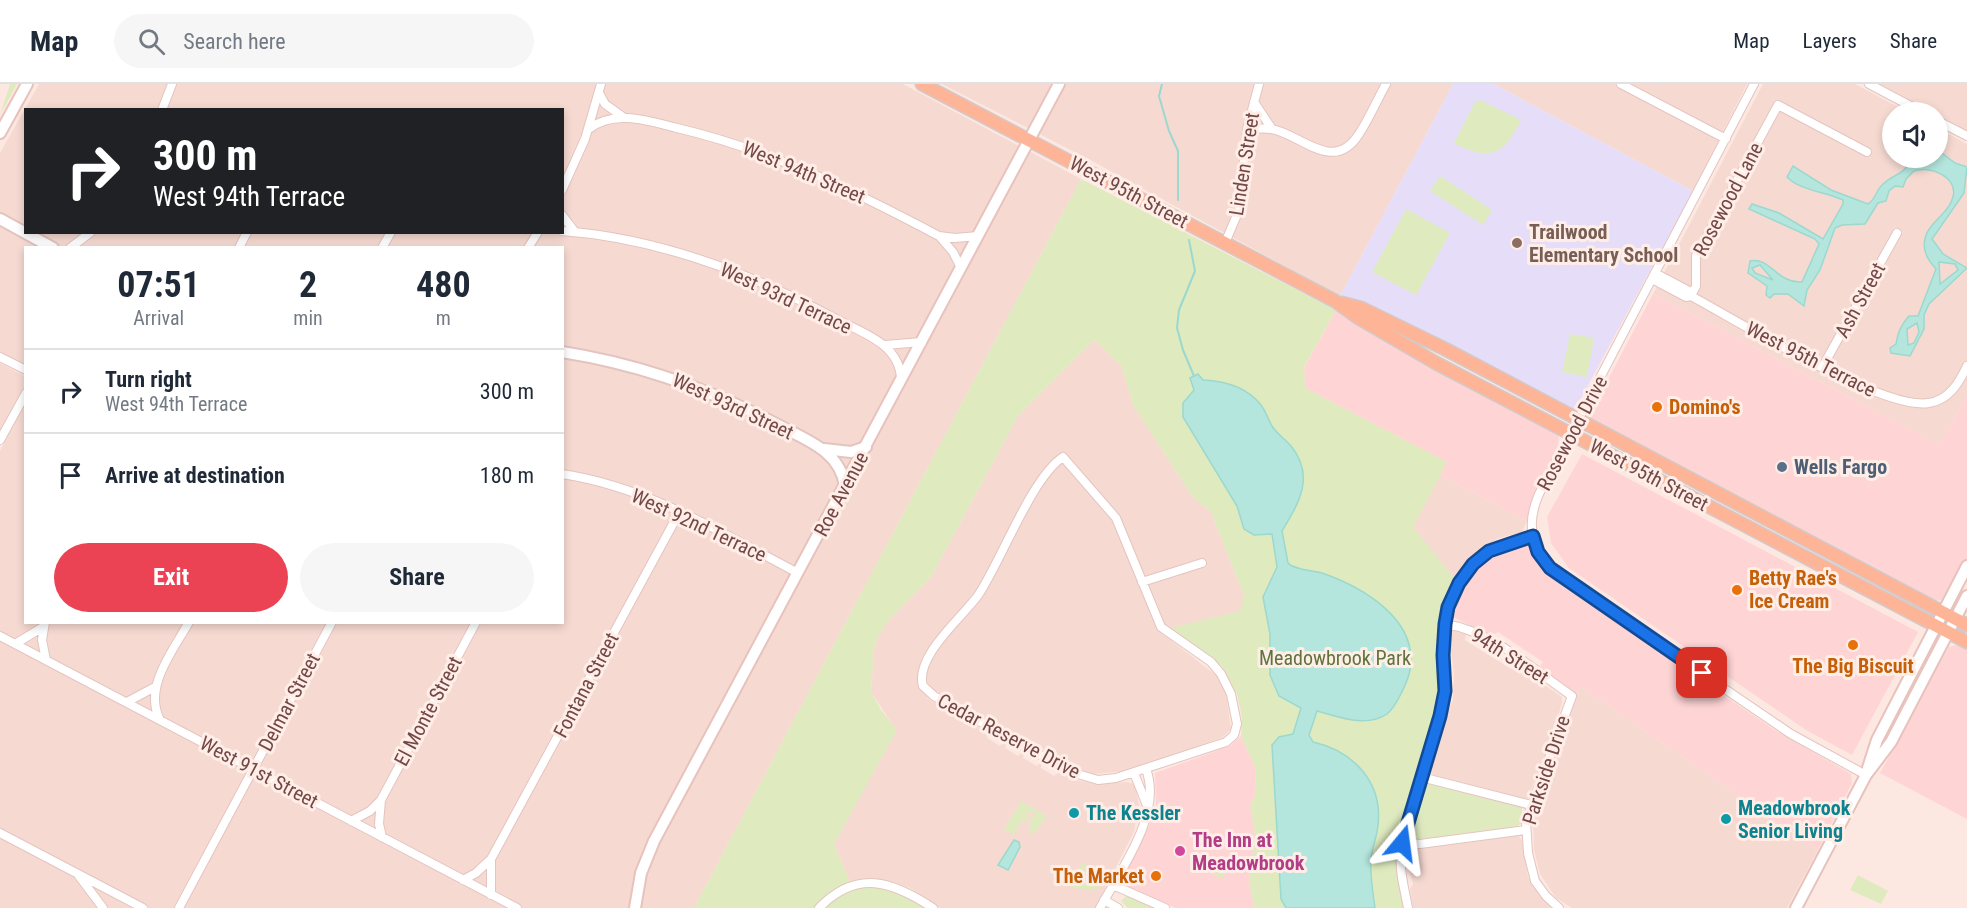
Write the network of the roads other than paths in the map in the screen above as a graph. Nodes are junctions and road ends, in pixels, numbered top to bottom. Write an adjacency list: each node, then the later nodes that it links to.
1 (27, 84): 20 (main road)
2 (172, 84): 14 (street)
3 (601, 84): 11 (street)
4 (923, 84): 23 (main road, West 95th Street)
5 (1059, 84): 23 (main road, Roe Avenue)
6 (1259, 84): 12 (street, Linden Street)
7 (1386, 84): 19 (street)
8 (1621, 84): 22 (street)
9 (1754, 84): 22 (street, Rosewood Drive)
10 (1869, 84): 13 (street)
11 (599, 93): 15 (street, West 94th Street); 17 (street)
12 (1254, 102): 18 (street, Linden Street); 19 (street)
13 (1903, 102)
14 (163, 108)
15 (625, 118): 17 (street, West 94th Street); 34 (street, West 94th Street)
16 (1948, 126): 21 (street)
17 (589, 129): 25 (street)
18 (1247, 129): 19 (street); 36 (street, Linden Street)
19 (1272, 129)
20 (0, 133)
21 (1967, 136)
22 (1726, 139): 40 (street, Rosewood Drive)
23 (1030, 141): 35 (main road, Roe Avenue); 36 (main road, West 95th Street)
24 (1867, 152): 41 (street, Rosewood Lane)
25 (564, 185)
26 (564, 218): 30 (street)
27 (0, 219): 29 (main road)
28 (564, 231): 30 (street, West 93rd Terrace)
29 (24, 232)
30 (575, 232): 44 (street, West 93rd Terrace)
31 (1897, 233): 47 (street, Ash Street)
32 (27, 234): 37 (main road)
33 (89, 235): 38 (street)
34 (939, 236): 35 (street, West 94th Street); 39 (street)
35 (978, 236): 39 (main road, Roe Avenue)
36 (1225, 243): 42 (main road, West 95th Street)
37 (49, 246)
38 (73, 246)
39 (961, 268): 43 (main road, Roe Avenue)
40 (1654, 276): 41 (street, West 95th Terrace); 52 (street, Rosewood Drive)
41 (1692, 296): 47 (street, West 95th Terrace)
42 (1335, 301): 52 (main road, West 95th Street); 53 (main road, West 95th Street)
43 (922, 342): 44 (street); 50 (main road, Roe Avenue)
44 (885, 345): 50 (street)
45 (564, 352): 56 (main road, West 93rd Street)
46 (0, 357): 49 (street)
47 (1823, 366): 48 (street, West 95th Terrace)
48 (1967, 366)
49 (24, 369)
50 (901, 382): 55 (main road, Roe Avenue)
51 (24, 397): 54 (street)
52 (1578, 421): 53 (street, Rosewood Drive); 66 (main road, West 95th Street)
53 (1571, 434): 60 (street, Rosewood Drive); 74 (main road, West 95th Street)
54 (0, 440)
55 (866, 447): 56 (main road); 58 (main road, Roe Avenue)
56 (824, 449): 58 (main road, West 93rd Street)
57 (564, 475): 59 (street, West 92nd Terrace)
58 (845, 486): 63 (main road, Roe Avenue)
59 (680, 511): 63 (street, West 92nd Terrace); 97 (street, Fontana Street)
60 (1533, 536): 71 (street); 87 (street)
61 (1202, 563): 64 (street)
62 (1967, 566): 66 (main road)
63 (798, 573): 107 (main road, Roe Avenue)
64 (1142, 582): 85 (street, Cedar Reserve Drive); 86 (street, Cedar Reserve Drive)
65 (1967, 596): 67 (main road)
66 (1943, 612): 67 (main road, West 95th Street); 74 (main road)
67 (1955, 618): 73 (main road, West 95th Street); 75 (main road)
68 (188, 624): 80 (street)
69 (331, 624): 84 (street, Delmar Street)
70 (475, 624): 89 (street, El Monte Street)
71 (1445, 624): 81 (street, 94th Street); 88 (street)
72 (44, 625): 78 (street); 79 (street)
73 (1967, 625)
74 (1936, 626): 75 (main road, West 95th Street); 87 (main road)
75 (1948, 632): 77 (main road, West 95th Street); 87 (main road)
76 (0, 636): 78 (street, West 91st Street)
77 (1967, 642)
78 (15, 644): 79 (street, West 91st Street)
79 (46, 660): 82 (street, West 91st Street)
80 (155, 687): 82 (street); 83 (street)
81 (1572, 696): 90 (street, Parkside Drive)
82 (127, 702): 83 (street, West 91st Street)
83 (160, 720): 84 (street, West 91st Street)
84 (253, 769): 92 (street, West 91st Street); 105 (street, Delmar Street)
85 (1146, 769): 86 (street, Cedar Reserve Drive); 91 (street)
86 (1134, 772): 91 (street)
87 (1866, 775): 114 (main road)
88 (1421, 777): 90 (street); 96 (street)
89 (381, 800): 92 (street, El Monte Street); 95 (street, El Monte Street)
90 (1531, 805): 93 (street, Parkside Drive)
91 (1148, 808): 100 (street)
92 (351, 820): 95 (street, West 91st Street)
93 (1526, 830): 96 (street); 113 (street, Parkside Drive)
94 (0, 833): 98 (street)
95 (382, 837): 99 (street, West 91st Street)
96 (1402, 843): 112 (street)
97 (491, 859): 99 (street, Fontana Street); 101 (street, Fontana Street)
98 (78, 875): 103 (street); 104 (street)
99 (464, 880): 101 (street, West 91st Street)
100 (1113, 885): 102 (street); 111 (street)
101 (491, 895): 106 (street, West 91st Street)
102 (1102, 904): 110 (street)
103 (103, 908)
104 (143, 908)
105 (179, 908)
106 (517, 908)
107 (634, 908)
108 (819, 908): 109 (street)
109 (933, 908)
110 (1118, 908)
111 (1165, 908)
112 (1408, 908)
113 (1559, 908)
114 (1796, 908)

